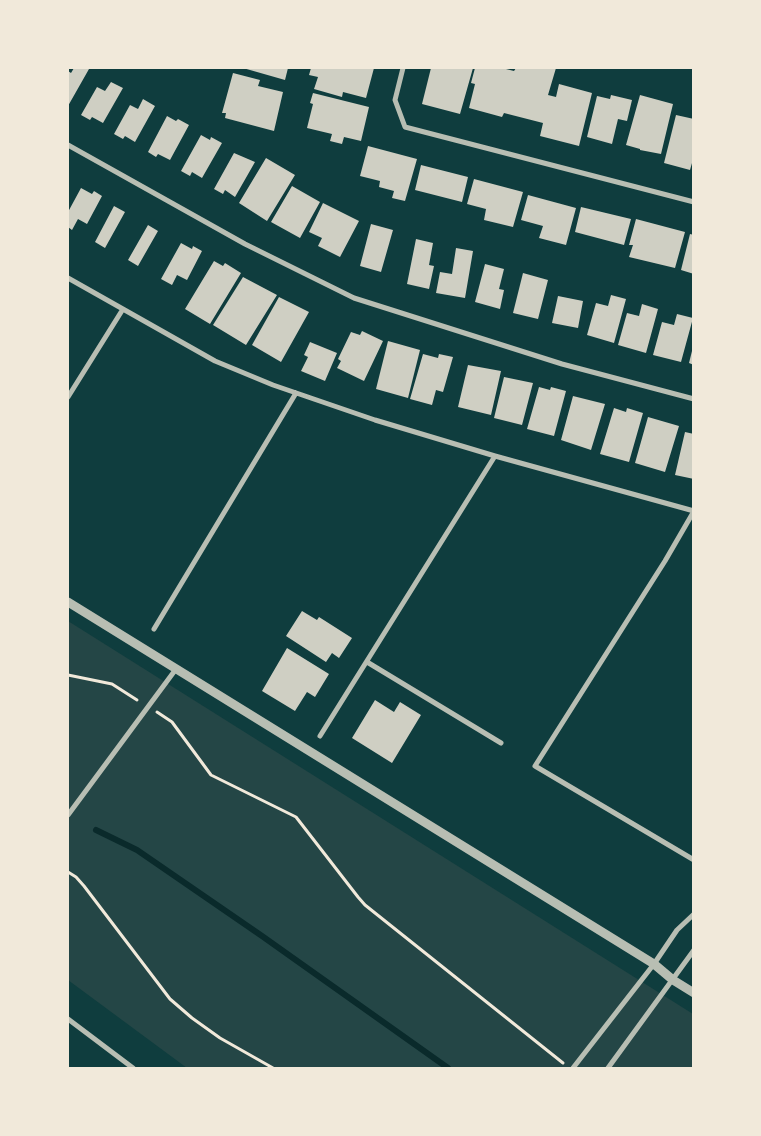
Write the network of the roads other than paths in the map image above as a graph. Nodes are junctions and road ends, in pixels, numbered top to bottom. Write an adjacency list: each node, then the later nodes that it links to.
1 (403, 68): 3 (street)
2 (68, 145): 8 (street)
3 (694, 202)
4 (68, 278): 5 (street)
5 (123, 309): 6 (street); 7 (street)
6 (296, 393): 9 (street); 12 (street)
7 (68, 398)
8 (694, 399)
9 (495, 456): 10 (street); 13 (street)
10 (694, 511): 18 (street)
11 (68, 602): 14 (street)
12 (154, 628)
13 (367, 662): 15 (street); 16 (street)
14 (176, 668): 17 (street); 21 (street)
15 (320, 736)
16 (501, 743)
17 (68, 815)
18 (694, 860)
19 (694, 914): 21 (street)
20 (694, 950): 22 (street)
21 (654, 964): 22 (street); 26 (street)
22 (673, 980): 23 (street); 27 (street)
23 (694, 993)
24 (68, 1020): 25 (street)
25 (133, 1068)
26 (571, 1068)
27 (608, 1068)

